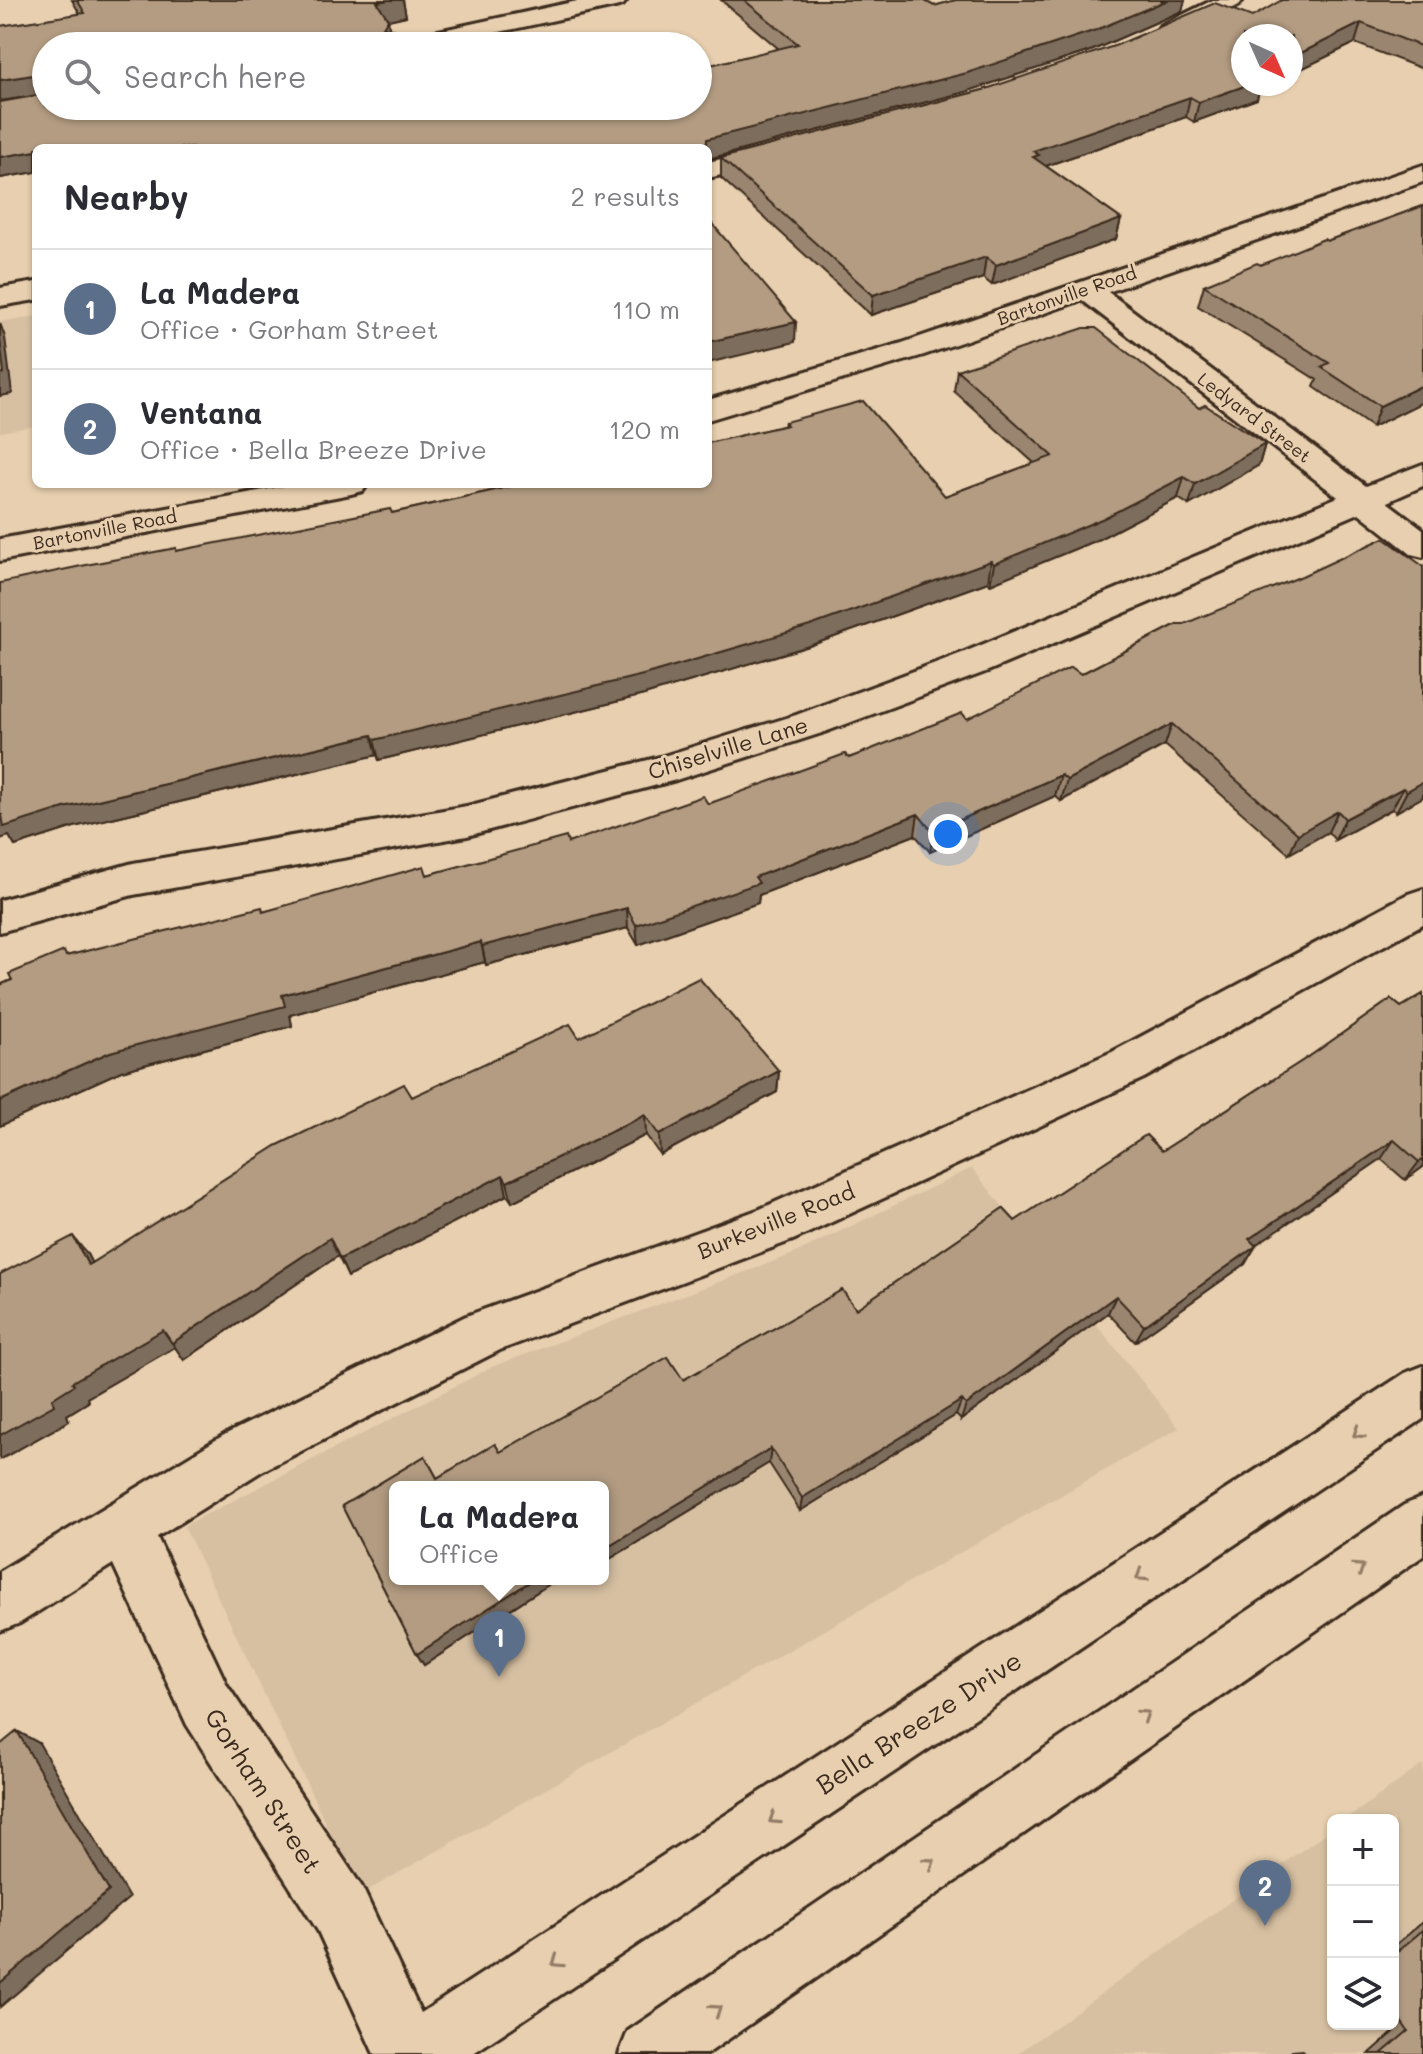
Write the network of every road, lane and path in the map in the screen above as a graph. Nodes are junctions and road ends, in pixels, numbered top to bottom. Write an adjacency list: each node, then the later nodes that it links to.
1 (615, 0): 3 (street)
2 (1231, 0): 4 (street)
3 (466, 32)
4 (1152, 38)
5 (798, 149): 6 (street)
6 (712, 169)
7 (1423, 173): 8 (street, Bartonville Road)
8 (1086, 289): 11 (street, Bartonville Road); 14 (street, Ledyard Street)
9 (32, 292): 10 (street)
10 (0, 297)
11 (712, 409)
12 (1423, 474): 14 (street, Chiselville Lane)
13 (330, 488): 16 (street, Bartonville Road)
14 (1362, 499): 15 (street, Ledyard Street); 18 (street, Chiselville Lane)
15 (1423, 546)
16 (0, 550)
17 (1423, 905): 21 (street, Burkeville Road)
18 (0, 916)
19 (1423, 1390): 24 (street, Bella Breeze Drive, one-way to 24)
20 (1423, 1524): 25 (street, one-way to 20)
21 (123, 1525): 22 (street, Burkeville Road); 23 (street, Gorham Street)
22 (0, 1603)
23 (407, 2054)
24 (414, 2054)
25 (651, 2054)

